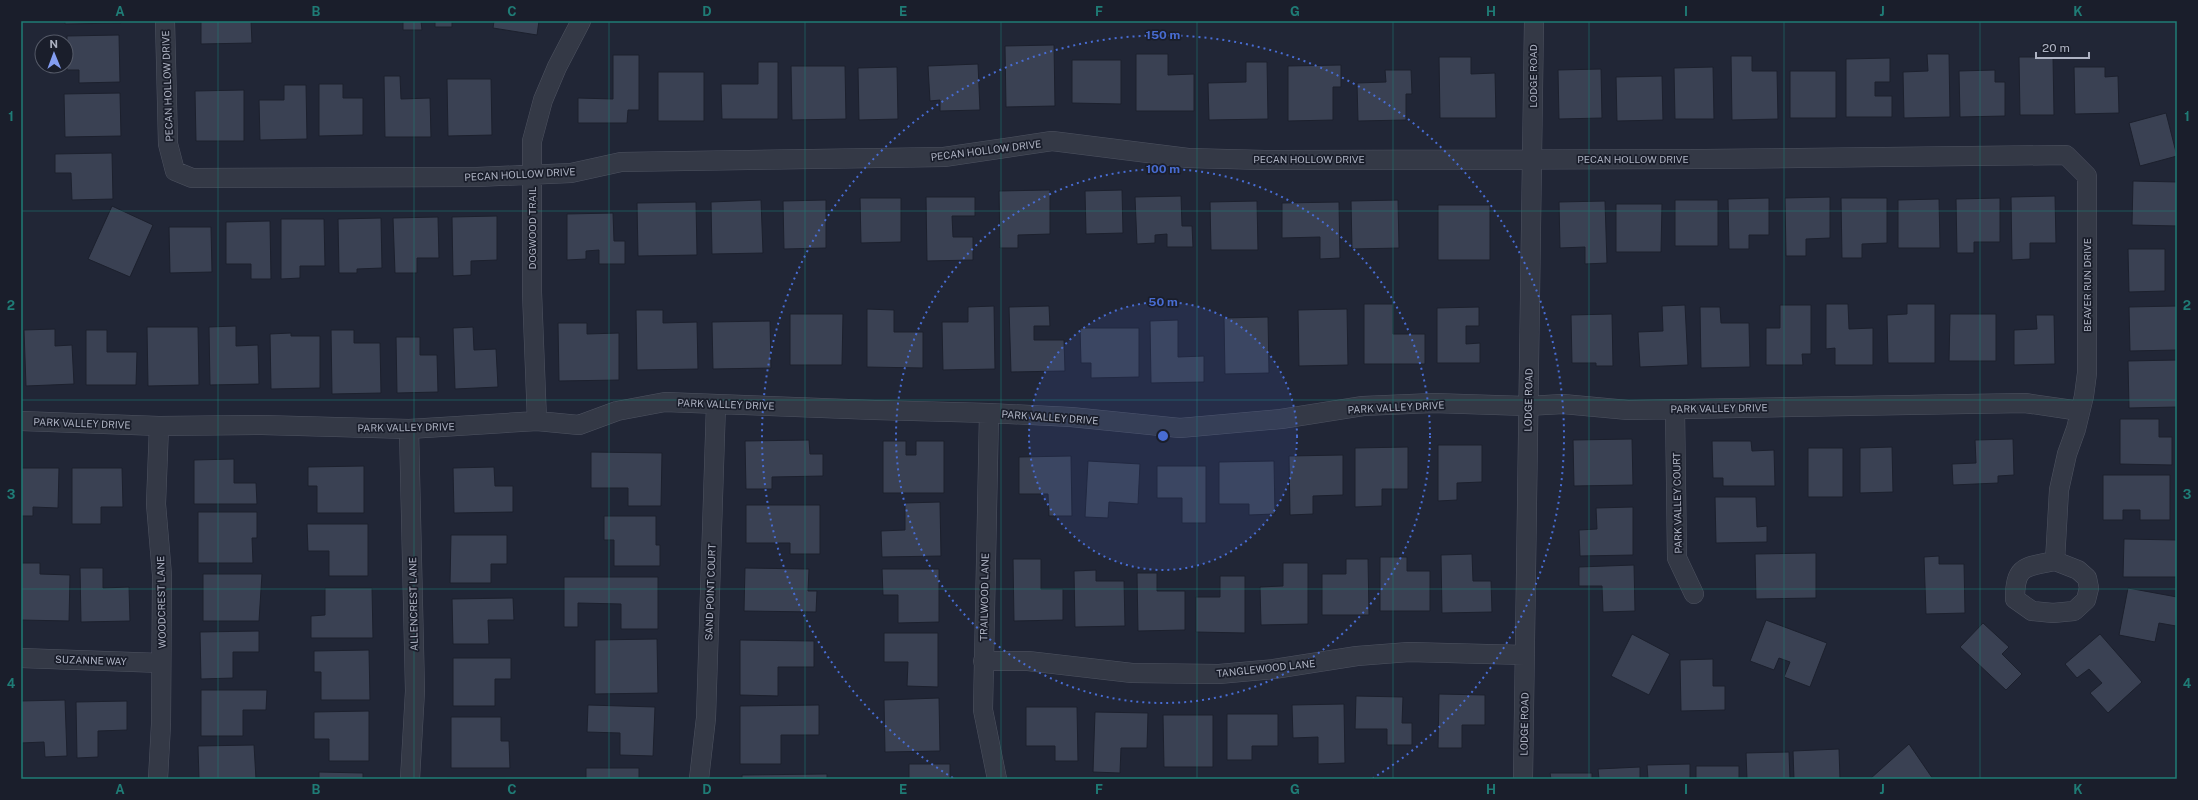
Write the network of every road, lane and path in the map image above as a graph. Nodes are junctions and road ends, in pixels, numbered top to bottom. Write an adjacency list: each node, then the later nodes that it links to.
1 (165, 21): 6 (street, PECAN HOLLOW DRIVE)
2 (581, 21): 6 (street, DOGWOOD TRAIL)
3 (1534, 21): 5 (street, LODGE ROAD)
4 (1926, 156): 5 (street, PECAN HOLLOW DRIVE); 10 (street, BEAVER RUN DRIVE)
5 (1533, 158): 6 (street, PECAN HOLLOW DRIVE); 8 (street, LODGE ROAD)
6 (532, 175): 13 (street, DOGWOOD TRAIL)
7 (716, 404): 11 (street, PARK VALLEY DRIVE); 13 (street, PARK VALLEY DRIVE); 24 (street, SAND POINT COURT)
8 (1528, 406): 9 (street, PARK VALLEY DRIVE); 11 (street, PARK VALLEY DRIVE); 18 (street, LODGE ROAD)
9 (1675, 409): 10 (street, PARK VALLEY DRIVE); 17 (street, PARK VALLEY COURT)
10 (2080, 411): 16 (street, BEAVER RUN DRIVE)
11 (989, 413): 20 (street, TRAILWOOD LANE)
12 (21, 421): 14 (street, PARK VALLEY DRIVE)
13 (537, 421): 15 (street, PARK VALLEY DRIVE)
14 (159, 426): 15 (street, PARK VALLEY DRIVE); 21 (street, WOODCREST LANE)
15 (409, 429): 23 (street, ALLENCREST LANE)
16 (2055, 560)
17 (1694, 594)
18 (1525, 655): 20 (street, TANGLEWOOD LANE); 26 (street, LODGE ROAD)
19 (21, 658): 21 (street, SUZANNE WAY)
20 (983, 661): 25 (street, TRAILWOOD LANE)
21 (161, 663): 22 (street, WOODCREST LANE)
22 (158, 779)
23 (410, 779)
24 (699, 779)
25 (997, 779)
26 (1523, 779)

